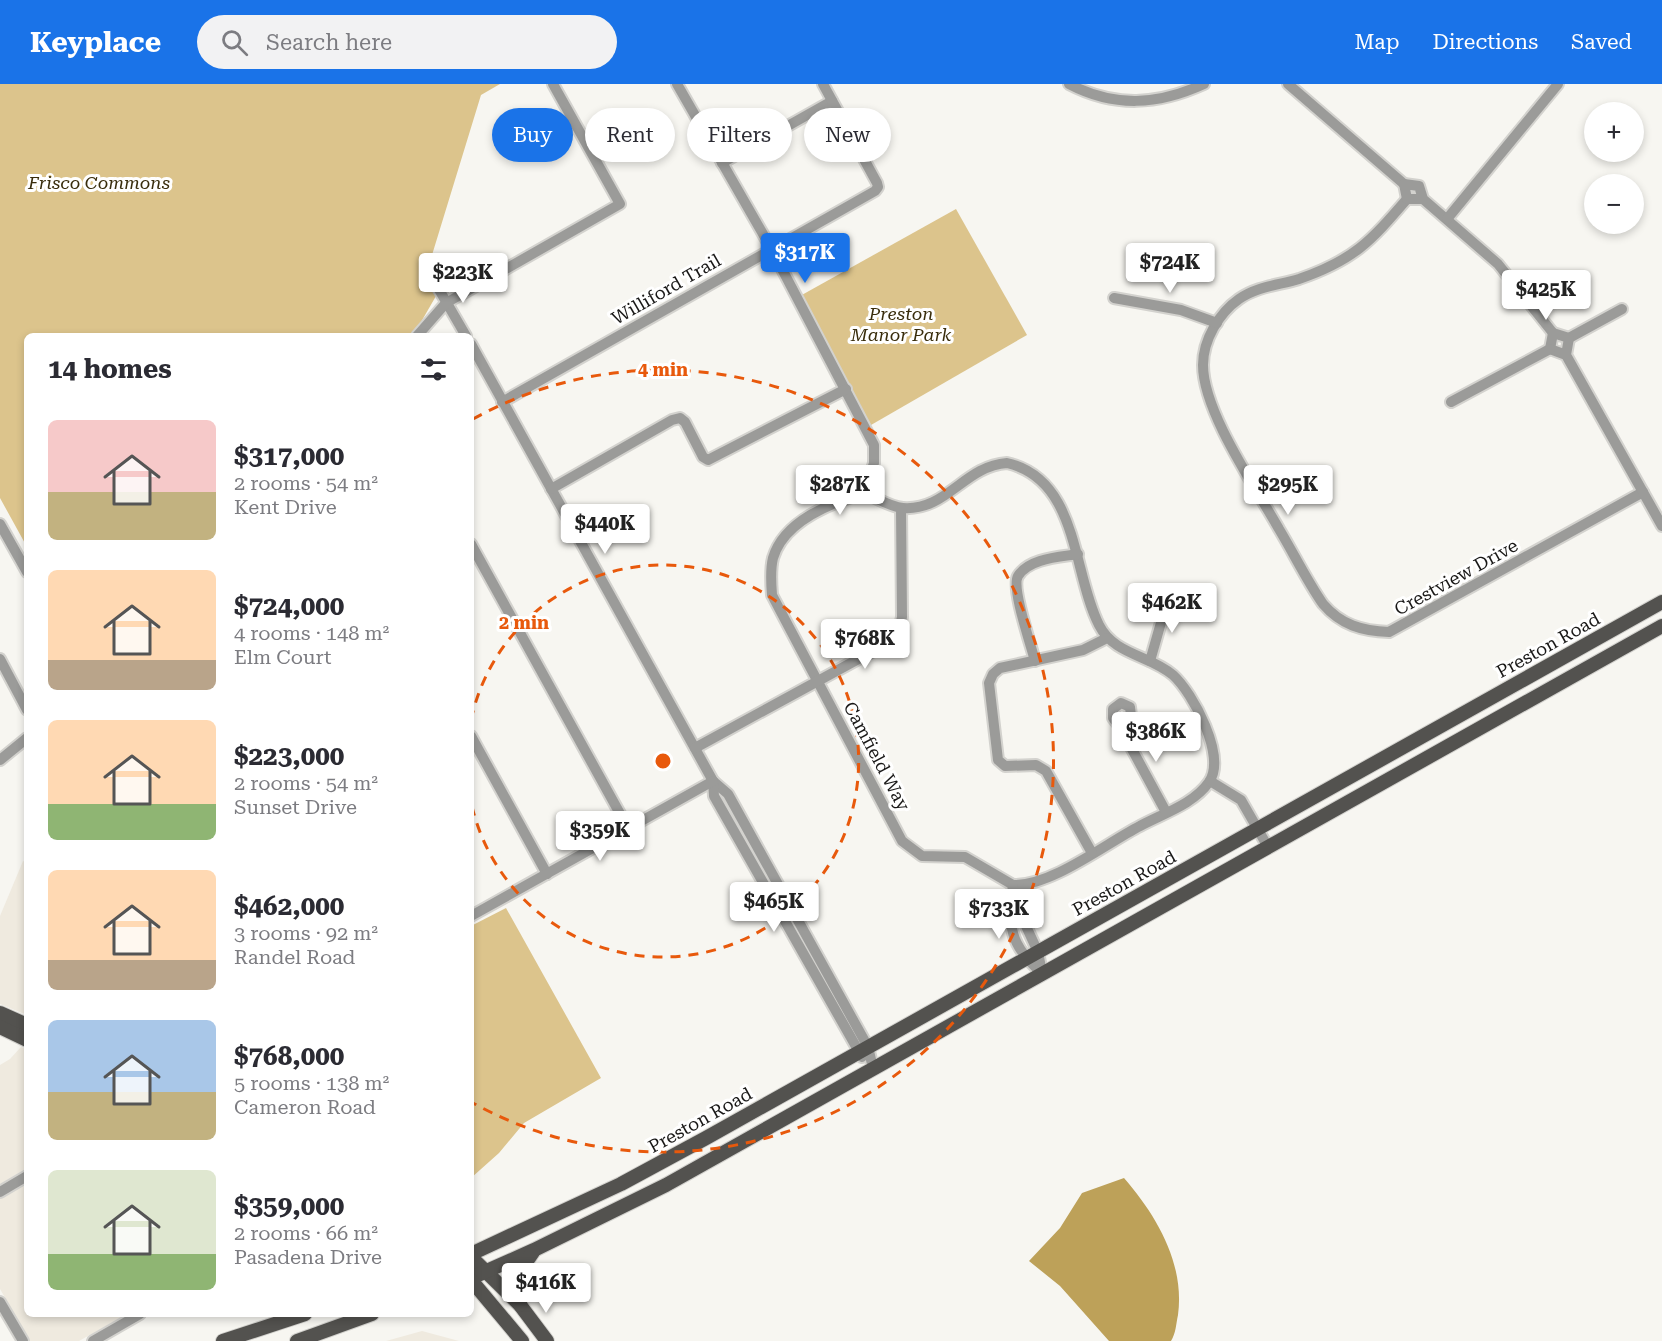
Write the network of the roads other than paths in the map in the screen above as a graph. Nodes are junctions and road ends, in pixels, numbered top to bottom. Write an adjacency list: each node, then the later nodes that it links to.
1 (677, 84): 9 (street)
2 (822, 84): 8 (street)
3 (1069, 84): 4 (street)
4 (1204, 84)
5 (1288, 84): 10 (street)
6 (1558, 84): 13 (street)
7 (554, 86): 17 (street)
8 (832, 101): 9 (street); 14 (street, Williford Trail)
9 (722, 163): 14 (street)
10 (1404, 184): 11 (street); 12 (street)
11 (1407, 199): 12 (street); 19 (street, Crestview Drive)
12 (1423, 199): 13 (street)
13 (1447, 219): 22 (street)
14 (771, 248): 27 (street); 28 (street, Williford Trail)
15 (437, 286): 17 (street)
16 (1114, 298): 19 (street)
17 (446, 303): 20 (street); 21 (street)
18 (1622, 309): 23 (street)
19 (1217, 323): 31 (street, Crestview Drive)
20 (420, 333)
21 (464, 333)
22 (1553, 333): 23 (street); 24 (street)
23 (1569, 338): 26 (street)
24 (1550, 349): 26 (street); 29 (street)
25 (474, 350): 28 (street)
26 (1566, 355): 31 (street)
27 (846, 389): 30 (street); 32 (street)
28 (502, 402): 30 (street)
29 (1451, 402)
30 (551, 489): 51 (street)
31 (1643, 492): 35 (street)
32 (864, 493): 33 (street); 46 (street, Camfield Way)
33 (901, 508): 37 (street); 46 (street)
34 (0, 524): 38 (street)
35 (1662, 526)
36 (474, 549): 57 (street)
37 (1078, 554): 42 (street); 44 (street)
38 (24, 567)
39 (1168, 598): 45 (street)
40 (1662, 602): 56 (main road, Preston Road)
41 (1662, 626): 58 (main road)
42 (1107, 638): 44 (street); 45 (street)
43 (0, 658): 47 (street)
44 (1035, 661): 59 (street)
45 (1150, 661): 54 (street)
46 (818, 680): 51 (street); 61 (street, Camfield Way)
47 (24, 704)
48 (1120, 728): 55 (street)
49 (24, 740): 52 (street)
50 (474, 741): 60 (street)
51 (695, 748): 53 (street)
52 (0, 760)
53 (713, 781): 57 (street); 64 (street); 65 (street)
54 (1210, 781): 55 (street); 56 (street)
55 (1166, 812): 59 (street)
56 (1257, 829): 58 (street); 66 (main road, Preston Road)
57 (629, 830): 60 (street)
58 (1268, 847): 68 (main road)
59 (1092, 852): 62 (street)
60 (547, 874): 63 (street)
61 (1013, 885): 62 (street); 67 (street)
62 (1028, 885): 66 (street)
63 (474, 913)
64 (805, 934): 65 (street); 73 (street)
65 (794, 940): 73 (street)
66 (1038, 952): 67 (main road, Preston Road); 68 (street)
67 (1025, 959): 68 (street); 73 (main road, Preston Road)
68 (1042, 973): 74 (main road)
69 (0, 1013): 70 (main road)
70 (24, 1024)
71 (0, 1027): 72 (main road)
72 (24, 1039)
73 (863, 1050): 74 (street); 75 (main road, Preston Road)
74 (873, 1068): 76 (main road)
75 (706, 1138): 76 (main road); 80 (main road, Preston Road)
76 (717, 1156): 79 (main road)
77 (24, 1178): 78 (street)
78 (0, 1192)
79 (534, 1250): 82 (main road); 86 (main road)
80 (474, 1254)
81 (474, 1258): 82 (main road)
82 (486, 1271): 83 (main road); 86 (main road)
83 (474, 1277)
84 (474, 1283): 96 (main road)
85 (0, 1302): 91 (street)
86 (520, 1305): 97 (main road)
87 (135, 1317): 92 (street)
88 (296, 1317): 90 (main road)
89 (364, 1317): 95 (main road)
90 (284, 1321): 93 (main road); 94 (main road)
91 (23, 1341)
92 (93, 1341)
93 (223, 1341)
94 (289, 1341)
95 (297, 1341)
96 (522, 1341)
97 (547, 1341)

